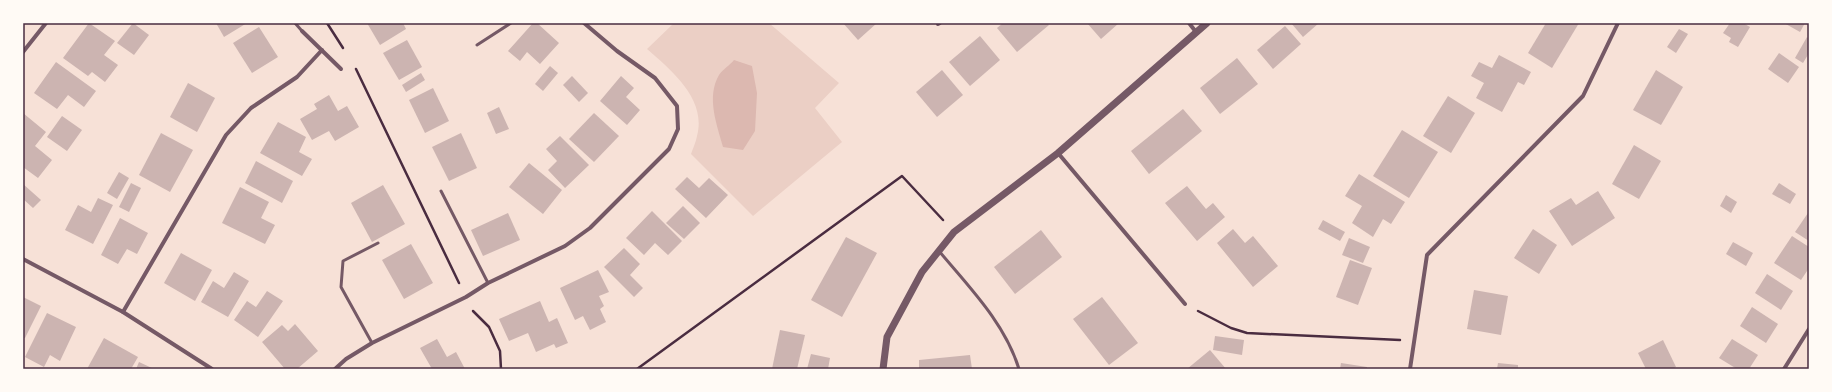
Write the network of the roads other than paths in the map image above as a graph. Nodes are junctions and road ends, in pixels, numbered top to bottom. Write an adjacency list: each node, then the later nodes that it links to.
1 (46, 23): 12 (street)
2 (295, 23): 8 (lane)
3 (511, 23): 10 (lane)
4 (584, 23): 19 (street)
5 (1189, 23): 9 (street)
6 (1207, 23): 9 (street)
7 (1618, 23): 28 (street)
8 (302, 30): 11 (street)
9 (1196, 32): 14 (street)
10 (477, 45)
11 (322, 50): 13 (street); 21 (street)
12 (23, 52)
13 (341, 69)
14 (1058, 153): 17 (street); 20 (street)
15 (441, 191): 19 (lane)
16 (378, 243): 23 (lane)
17 (939, 251): 26 (street); 27 (lane)
18 (23, 259): 21 (street)
19 (488, 283): 23 (street)
20 (1185, 304)
21 (124, 312): 24 (street)
22 (1809, 329): 29 (street)
23 (372, 343): 25 (street)
24 (212, 369)
25 (335, 369)
26 (883, 369)
27 (1019, 369)
28 (1410, 369)
29 (1784, 369)

